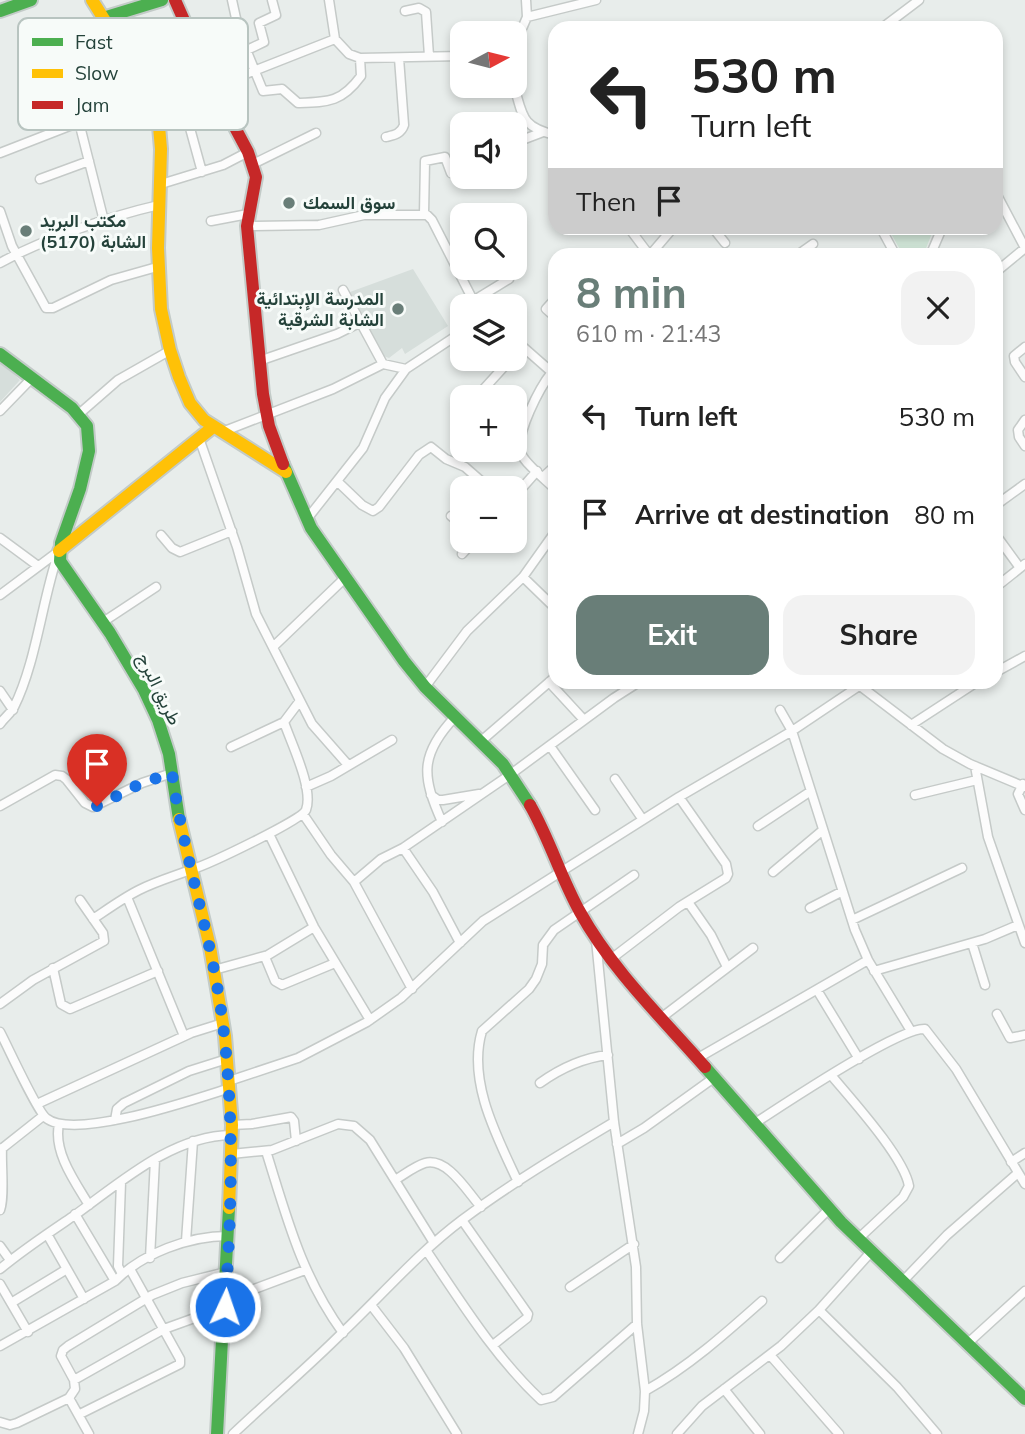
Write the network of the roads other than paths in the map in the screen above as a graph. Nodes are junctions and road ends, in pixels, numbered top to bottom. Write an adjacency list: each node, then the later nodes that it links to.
1 (31, 0): 11 (street)
2 (92, 0): 14 (street)
3 (162, 0): 14 (street)
4 (175, 0): 15 (street)
5 (232, 0): 16 (street)
6 (272, 0): 20 (street)
7 (329, 0): 19 (street)
8 (526, 0): 13 (street)
9 (596, 0): 13 (street)
10 (919, 0): 18 (street)
11 (0, 11)
12 (405, 12): 22 (street)
13 (527, 17): 17 (street)
14 (103, 18)
15 (182, 18)
16 (236, 18)
17 (525, 21)
18 (892, 21)
19 (335, 39): 24 (street); 26 (street)
20 (248, 50)
21 (248, 53): 26 (street)
22 (429, 56): 23 (street); 25 (street)
23 (450, 56)
24 (360, 58): 25 (street); 26 (street)
25 (399, 58): 37 (street)
26 (254, 70): 27 (street)
27 (248, 72)
28 (518, 98): 34 (street)
29 (63, 130): 39 (street)
30 (82, 130): 41 (street)
31 (160, 130): 45 (street)
32 (190, 130): 43 (street)
33 (236, 130): 40 (street)
34 (543, 132): 36 (street); 38 (street)
35 (316, 133): 40 (street)
36 (548, 133)
37 (386, 137)
38 (527, 138)
39 (0, 153)
40 (251, 158): 43 (street); 50 (street)
41 (89, 161): 44 (street); 51 (street)
42 (450, 170): 49 (street)
43 (202, 172): 45 (street)
44 (40, 179)
45 (161, 184): 46 (street)
46 (159, 205): 51 (street); 61 (street)
47 (1003, 206): 57 (street)
48 (0, 211): 58 (street)
49 (424, 214): 50 (street); 64 (street)
50 (247, 220): 52 (street); 72 (street)
51 (104, 221): 58 (street)
52 (211, 221)
53 (719, 235): 54 (street)
54 (725, 243)
55 (813, 244): 56 (street)
56 (807, 248)
57 (1025, 248): 60 (street)
58 (17, 253): 59 (street); 61 (street)
59 (0, 263)
60 (1003, 266)
61 (157, 267): 70 (street)
62 (508, 280): 65 (street)
63 (343, 290): 66 (street)
64 (470, 294)
65 (489, 294)
66 (359, 323): 72 (street); 73 (street)
67 (450, 340): 74 (street)
68 (1025, 347): 78 (street)
69 (527, 350): 75 (street)
70 (169, 351): 82 (street); 85 (street)
71 (0, 354): 79 (street)
72 (260, 362): 83 (street)
73 (383, 365): 74 (street); 83 (street)
74 (405, 369): 92 (street)
75 (548, 369)
76 (500, 371): 80 (street)
77 (548, 376): 90 (street)
78 (1025, 377)
79 (31, 379): 81 (street); 82 (street)
80 (487, 385)
81 (0, 411)
82 (79, 414): 103 (street)
83 (267, 415): 85 (street); 89 (street)
84 (1025, 421): 87 (street)
85 (218, 430): 86 (street); 89 (street)
86 (199, 438): 98 (street); 103 (street)
87 (1025, 446)
88 (548, 470): 90 (street)
89 (286, 473): 97 (street)
90 (540, 474): 93 (street); 95 (street)
91 (475, 476): 92 (street)
92 (338, 482): 97 (street)
93 (548, 482)
94 (1025, 484): 96 (street)
95 (527, 486)
96 (1003, 500)
97 (307, 519): 106 (street)
98 (232, 531): 99 (street); 113 (street)
99 (161, 535)
100 (0, 538): 104 (street)
101 (548, 543): 107 (street)
102 (1003, 543): 105 (street)
103 (59, 551): 104 (street); 112 (street, طريق البرج); 125 (street)
104 (38, 566): 110 (street)
105 (1022, 566): 108 (street)
106 (346, 576): 113 (street); 117 (street)
107 (523, 577): 111 (street); 117 (street)
108 (1003, 581)
109 (156, 587): 112 (street)
110 (0, 595)
111 (548, 601)
112 (103, 622): 139 (street, طريق البرج)
113 (274, 646): 124 (street)
114 (1025, 656): 115 (street)
115 (1003, 668)
116 (548, 683): 134 (street)
117 (425, 687): 127 (street)
118 (559, 689): 128 (street)
119 (628, 689): 128 (street)
120 (853, 689): 132 (street)
121 (866, 689): 131 (street)
122 (966, 689): 131 (street)
123 (0, 691): 125 (street)
124 (299, 702): 129 (street); 137 (street)
125 (13, 710): 130 (street)
126 (780, 710): 132 (street)
127 (455, 717): 134 (street); 146 (street)
128 (584, 720): 135 (street)
129 (284, 722): 136 (street); 144 (street)
130 (0, 723)
131 (911, 725): 138 (street)
132 (792, 731): 145 (street); 149 (street)
133 (392, 740): 137 (street)
134 (480, 741): 140 (street)
135 (550, 746): 140 (street); 151 (street)
136 (231, 747)
137 (348, 765): 144 (street)
138 (975, 766): 142 (street); 143 (street)
139 (172, 773): 150 (street); 161 (street, طريق البرج)
140 (510, 774): 147 (street); 162 (street)
141 (615, 779): 154 (street)
142 (977, 780): 148 (street); 174 (street)
143 (1024, 785): 152 (street)
144 (306, 787): 153 (street)
145 (811, 791): 156 (street); 157 (street)
146 (429, 793): 147 (street); 155 (street)
147 (484, 793): 155 (street)
148 (915, 795)
149 (679, 797): 154 (street); 169 (street)
150 (0, 806)
151 (595, 810)
152 (1025, 810)
153 (303, 814): 158 (street); 165 (street)
154 (643, 820): 162 (street)
155 (442, 822): 159 (street)
156 (758, 826)
157 (823, 830): 163 (street); 166 (street)
158 (269, 834): 161 (street); 175 (street)
159 (403, 848): 165 (street); 177 (street)
160 (962, 868): 173 (street)
161 (193, 870): 167 (street); 187 (street, طريق البرج)
162 (562, 871): 171 (street); 177 (street)
163 (773, 872)
164 (634, 875): 171 (street)
165 (354, 881): 191 (street)
166 (841, 892): 170 (street); 173 (street)
167 (127, 897): 172 (street); 188 (street)
168 (80, 900): 172 (street)
169 (688, 902): 182 (street); 185 (street)
170 (810, 908)
171 (580, 912): 176 (street); 229 (street)
172 (93, 919): 186 (street)
173 (852, 920): 183 (street)
174 (1018, 925): 178 (street); 179 (street)
175 (314, 927): 181 (street); 184 (street)
176 (595, 937): 182 (street); 202 (street)
177 (460, 943): 191 (street)
178 (972, 943): 189 (street); 190 (street)
179 (1025, 943)
180 (753, 948): 185 (street)
181 (265, 957): 184 (street); 187 (street)
182 (611, 959): 195 (street)
183 (868, 961): 189 (street); 192 (street)
184 (335, 962): 196 (street)
185 (727, 967): 195 (street)
186 (53, 968): 188 (street); 193 (street)
187 (214, 970): 197 (street, طريق البرج)
188 (158, 971): 201 (street)
189 (874, 971): 198 (street)
190 (985, 985)
191 (412, 989): 196 (street)
192 (817, 990): 203 (street); 205 (street)
193 (0, 1004)
194 (997, 1014): 200 (street)
195 (661, 1017): 203 (street)
196 (370, 1020): 209 (street)
197 (223, 1023): 201 (street); 204 (street, طريق البرج)
198 (911, 1031): 205 (street); 225 (street)
199 (0, 1032): 210 (street)
200 (1025, 1035)
201 (184, 1036): 210 (street)
202 (608, 1055): 208 (street); 213 (street)
203 (698, 1058): 207 (street)
204 (227, 1059): 209 (street, طريق البرج); 212 (street)
205 (859, 1059): 206 (street)
206 (831, 1075): 214 (street); 239 (street)
207 (715, 1077): 214 (street); 219 (street)
208 (540, 1083)
209 (229, 1085): 212 (street); 216 (street, طريق البرج)
210 (37, 1104): 211 (street)
211 (43, 1116): 215 (street); 220 (street)
212 (114, 1120): 215 (street)
213 (614, 1122): 219 (street); 229 (street)
214 (755, 1123): 233 (street)
215 (59, 1124): 231 (street)
216 (231, 1130): 217 (street); 218 (street); 223 (street, طريق البرج)
217 (193, 1141): 224 (street); 240 (street)
218 (296, 1141): 221 (street); 227 (street)
219 (617, 1144): 242 (street)
220 (1, 1149): 234 (street)
221 (266, 1151): 223 (street); 252 (street)
222 (1025, 1153): 225 (street)
223 (231, 1154): 238 (street, طريق البرج)
224 (155, 1160): 228 (street); 246 (street)
225 (1011, 1162): 226 (street)
226 (1018, 1173): 230 (street); 255 (street)
227 (395, 1180): 232 (street); 241 (street)
228 (121, 1182): 231 (street); 254 (street)
229 (518, 1182): 232 (street)
230 (1025, 1184)
231 (89, 1205): 235 (street)
232 (481, 1207): 236 (street)
233 (830, 1209): 239 (street); 247 (street)
234 (0, 1210)
235 (75, 1214): 237 (street); 254 (street)
236 (462, 1220): 241 (street); 271 (street)
237 (47, 1234): 248 (street); 250 (street)
238 (228, 1236): 240 (street); 253 (street, طريق البرج)
239 (858, 1239): 245 (street)
240 (186, 1241): 246 (street)
241 (434, 1243): 244 (street)
242 (634, 1244): 257 (street); 266 (street)
243 (0, 1246): 248 (street)
244 (426, 1250): 264 (street); 271 (street)
245 (871, 1252): 255 (street); 265 (street)
246 (150, 1258): 251 (street)
247 (780, 1258)
248 (10, 1260): 249 (street)
249 (0, 1269)
250 (67, 1269): 261 (street); 263 (street)
251 (130, 1269): 254 (street); 259 (street)
252 (305, 1270): 260 (street); 269 (street)
253 (226, 1272): 259 (street); 260 (street, طريق البرج)
254 (118, 1278): 261 (street)
255 (903, 1281): 270 (street)
256 (0, 1284): 263 (street)
257 (570, 1287)
258 (1025, 1291): 270 (street)
259 (147, 1298): 267 (street); 274 (street)
260 (225, 1298): 267 (street); 286 (street, طريق البرج)
261 (84, 1299): 268 (street)
262 (762, 1301): 276 (street)
263 (11, 1303): 268 (street)
264 (371, 1305): 269 (street); 282 (street)
265 (819, 1310): 273 (street); 291 (street)
266 (637, 1324): 271 (street); 276 (street)
267 (164, 1329): 274 (street); 279 (street)
268 (28, 1332): 272 (street)
269 (343, 1333): 287 (street)
270 (968, 1343): 278 (street)
271 (493, 1345)
272 (0, 1346)
273 (770, 1355): 275 (street); 283 (street)
274 (74, 1380): 277 (street)
275 (724, 1390): 289 (street); 290 (street)
276 (645, 1391): 288 (street)
277 (69, 1398): 279 (street); 281 (street)
278 (1025, 1399)
279 (80, 1414): 285 (street)
280 (0, 1422): 281 (street)
281 (10, 1425): 284 (street)
282 (455, 1433)
283 (836, 1433)
284 (14, 1434)
285 (89, 1434)
286 (217, 1434)
287 (233, 1434)
288 (638, 1434)
289 (677, 1434)
290 (760, 1434)
291 (937, 1434)

